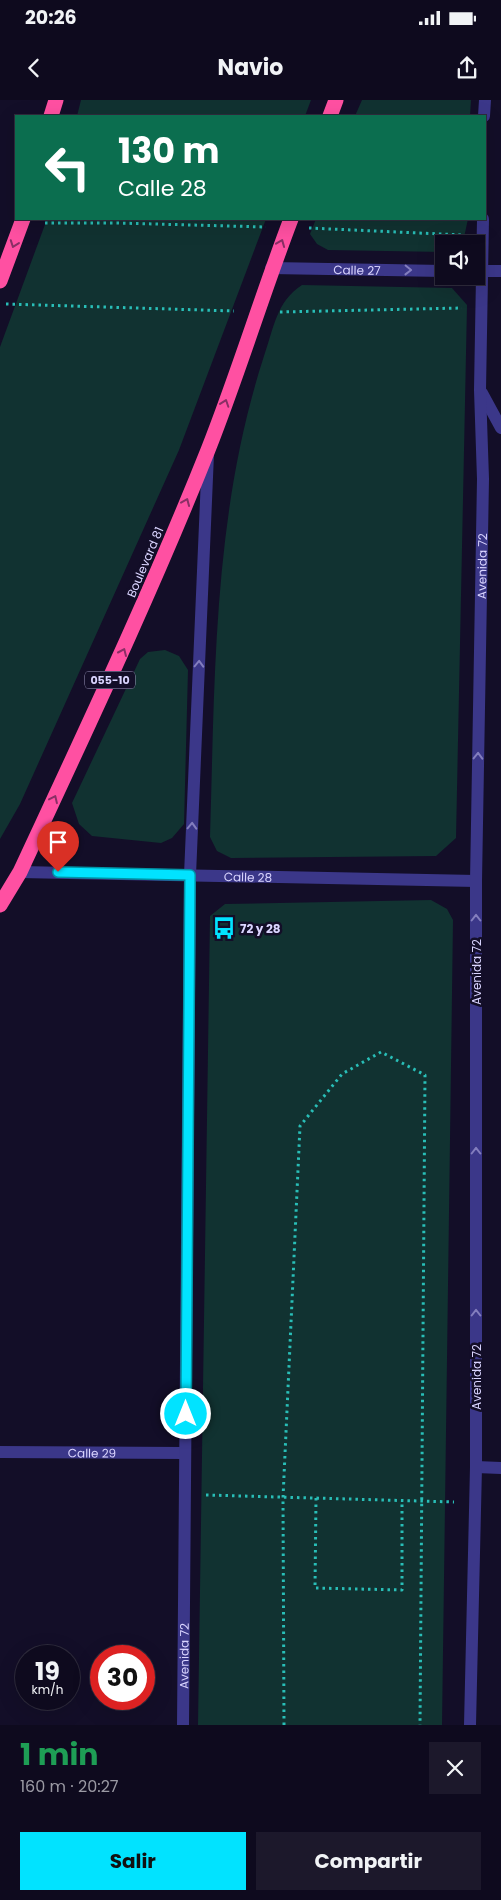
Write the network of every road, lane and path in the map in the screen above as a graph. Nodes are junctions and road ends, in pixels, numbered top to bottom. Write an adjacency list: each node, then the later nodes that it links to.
1 (56, 100): 4 (highway)
2 (336, 100): 5 (highway)
3 (485, 100): 6 (street)
4 (51, 115)
5 (330, 115)
6 (484, 115)
7 (483, 220): 10 (street, Avenida 72)
8 (22, 221): 9 (path); 15 (highway, one-way to 15)
9 (289, 223): 10 (path); 11 (highway, Boulevard 81 / 055-10, one-way to 9)
10 (482, 235)
11 (271, 268): 12 (street, Calle 27, one-way to 12); 19 (highway, Boulevard 81 / 055-10, one-way to 11)
12 (435, 271)
13 (485, 271): 14 (street)
14 (501, 271)
15 (2, 273)
16 (479, 285): 17 (street, Avenida 72)
17 (480, 390): 18 (street); 22 (street, Avenida 72, one-way to 17)
18 (501, 428)
19 (209, 449): 20 (highway, Boulevard 81 / 055-10, one-way to 19); 21 (street, Avenida 72, one-way to 19)
20 (20, 872): 21 (street, Calle 28); 23 (highway, Boulevard 81 / 055-10)
21 (190, 875): 22 (street, Calle 28); 25 (street, Avenida 72)
22 (476, 881): 26 (street, Avenida 72, one-way to 22)
23 (0, 905)
24 (0, 1452): 25 (street, Calle 29)
25 (185, 1453): 28 (street, Avenida 72)
26 (476, 1467): 27 (street); 33 (street, Avenida 72)
27 (501, 1468)
28 (185, 1494): 29 (path); 34 (street, Avenida 72)
29 (283, 1498): 30 (path); 32 (path); 35 (path)
30 (316, 1498): 31 (path); 31 (path)
31 (402, 1500): 32 (path)
32 (422, 1501): 33 (path); 36 (path)
33 (475, 1502): 37 (street, Avenida 72)
34 (183, 1725)
35 (284, 1725)
36 (420, 1725)
37 (470, 1725)

